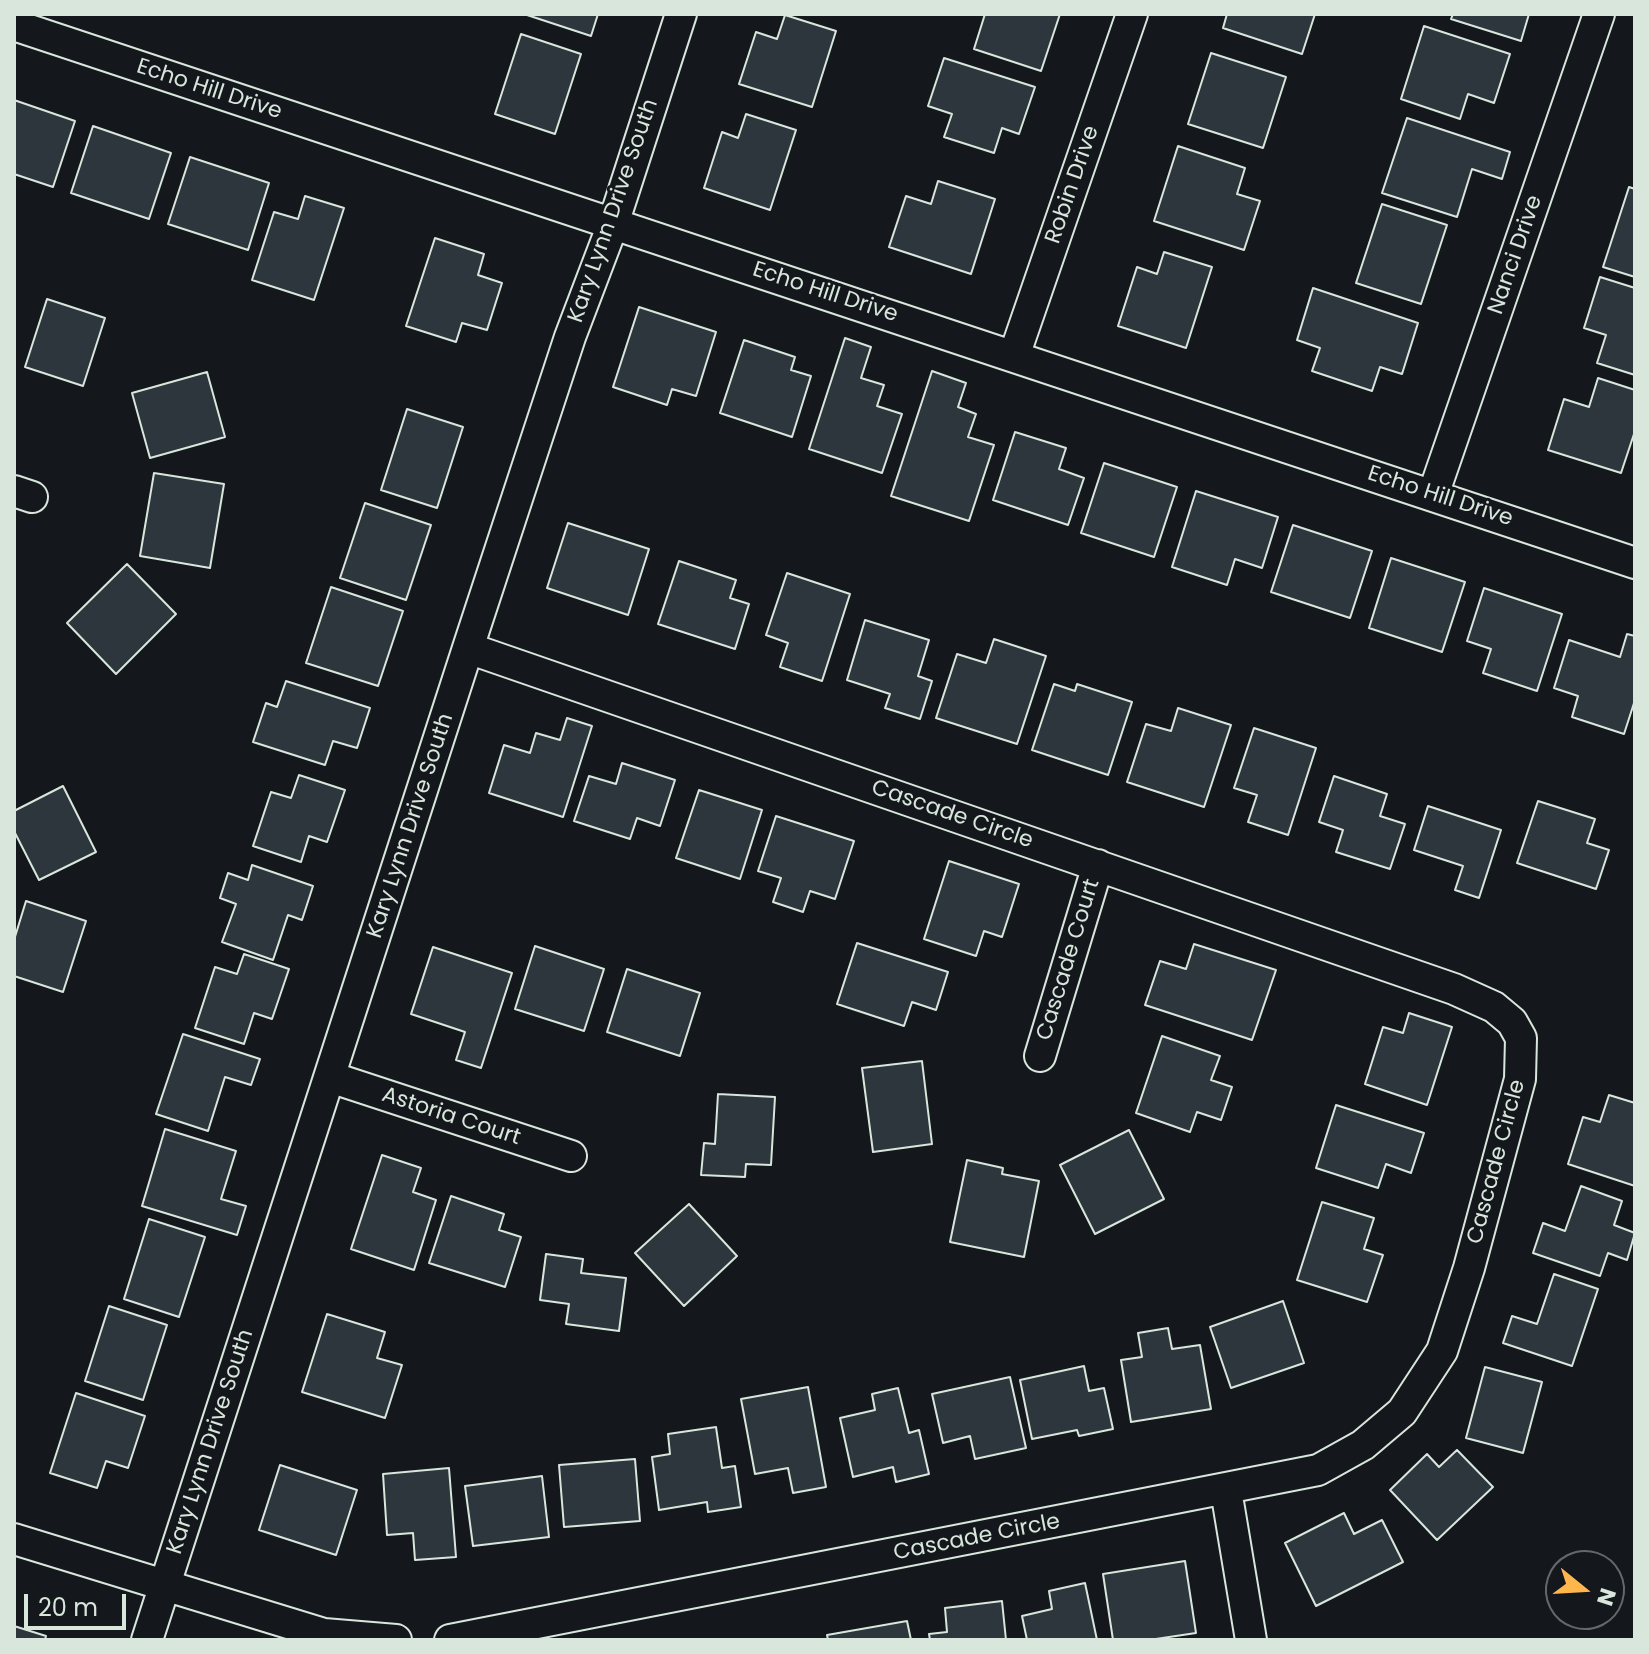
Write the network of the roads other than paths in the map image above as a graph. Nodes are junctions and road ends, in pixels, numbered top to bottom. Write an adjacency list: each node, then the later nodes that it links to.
1 (681, 14): 5 (street, Kary Lynn Drive South)
2 (1132, 14): 6 (street, Robin Drive)
3 (1599, 14): 7 (street, Nanci Drive)
4 (14, 25): 5 (street, Echo Hill Drive)
5 (613, 224): 6 (street, Echo Hill Drive); 9 (street, Kary Lynn Drive South)
6 (1014, 356): 7 (street, Echo Hill Drive)
7 (1433, 495): 8 (street, Echo Hill Drive)
8 (1635, 563)
9 (468, 648): 10 (street, Cascade Circle); 12 (street, Kary Lynn Drive South)
10 (1098, 865): 11 (street, Cascade Court); 14 (street, Cascade Circle)
11 (1040, 1056)
12 (330, 1077): 13 (street, Astoria Court); 16 (street, Kary Lynn Drive South)
13 (571, 1156)
14 (1226, 1490): 19 (street, Cascade Circle); 20 (street)
15 (14, 1539): 16 (street)
16 (164, 1586): 17 (street, Kary Lynn Drive South); 18 (street)
17 (147, 1640)
18 (396, 1640)
19 (450, 1640)
20 (1251, 1640)

